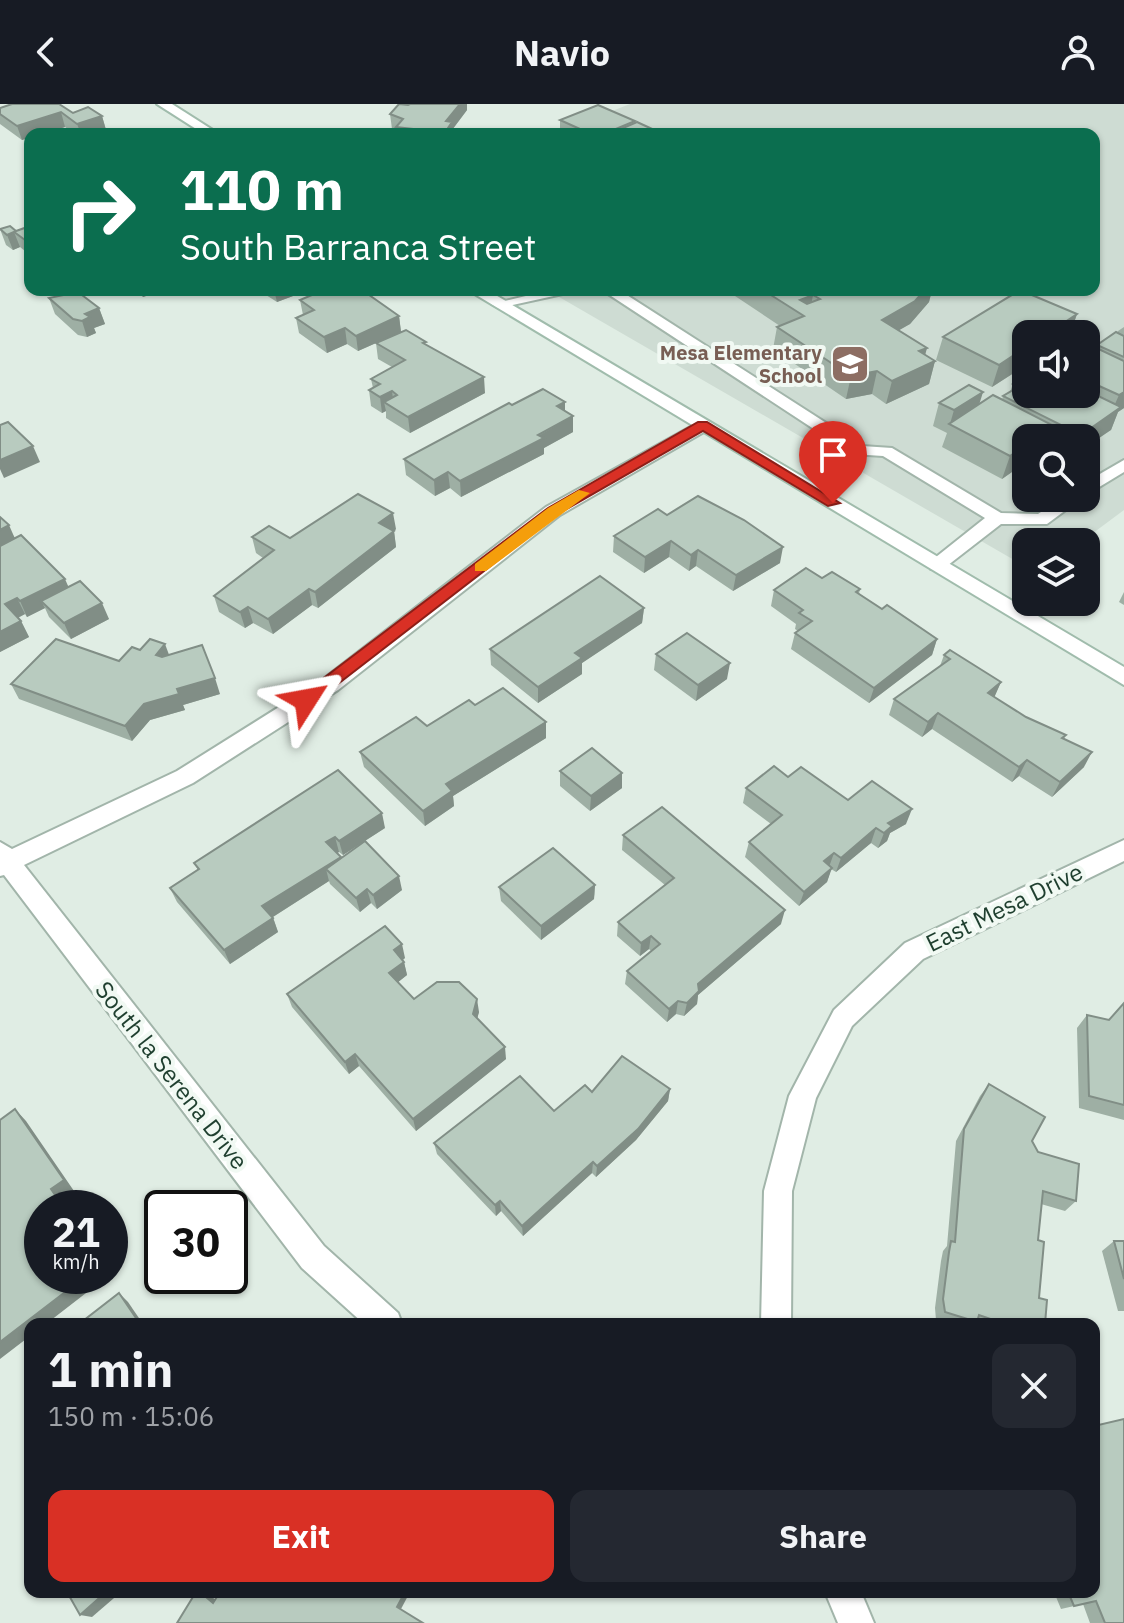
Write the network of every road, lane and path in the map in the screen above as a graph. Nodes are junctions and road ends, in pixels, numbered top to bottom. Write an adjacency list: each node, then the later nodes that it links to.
1 (163, 104): 2 (street)
2 (203, 128)
3 (486, 296): 6 (street)
4 (542, 296): 6 (lane)
5 (618, 296): 11 (lane)
6 (499, 304): 7 (street)
7 (703, 425): 12 (street); 15 (street)
8 (1124, 465): 9 (lane)
9 (1100, 481)
10 (1053, 512): 11 (lane)
11 (997, 518): 12 (lane)
12 (937, 565): 13 (street)
13 (1124, 677)
14 (1124, 850): 17 (street, East Mesa Drive)
15 (2, 860): 16 (street, South la Serena Drive)
16 (380, 1318)
17 (776, 1318)
18 (846, 1598): 19 (street)
19 (856, 1623)

